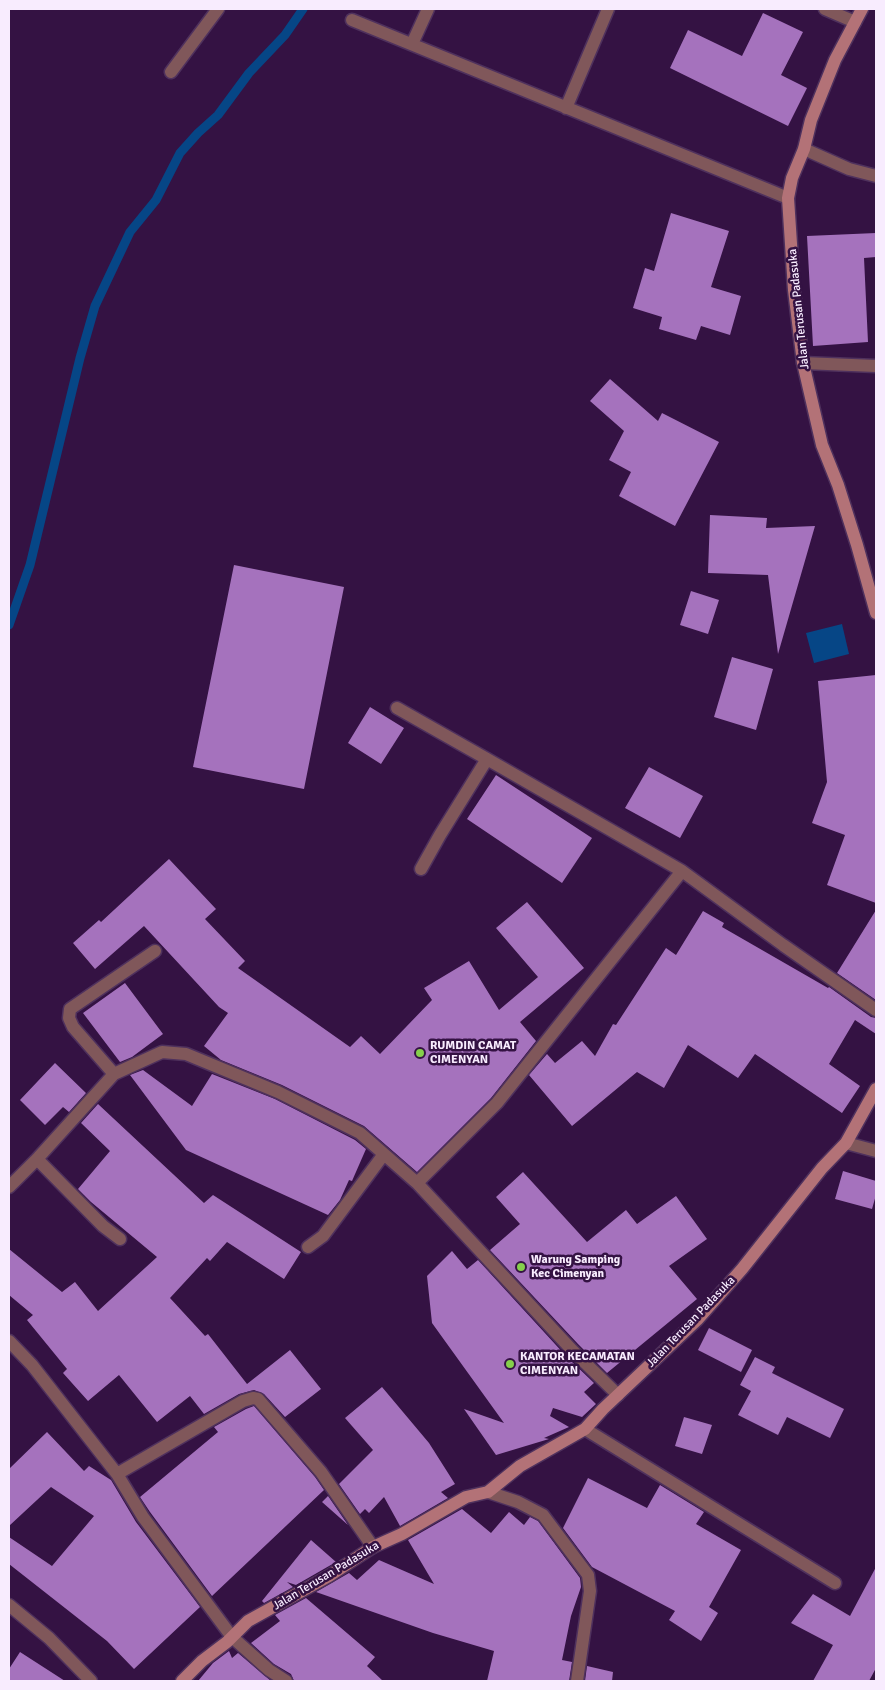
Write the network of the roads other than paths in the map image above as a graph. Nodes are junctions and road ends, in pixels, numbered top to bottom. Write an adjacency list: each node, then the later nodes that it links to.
1 (218, 9): 9 (street)
2 (428, 9): 8 (street)
3 (608, 9): 10 (street)
4 (825, 9): 7 (street)
5 (862, 9): 7 (street, Jalan Terusan Padasuka)
6 (352, 20): 8 (street)
7 (855, 22): 11 (street, Jalan Terusan Padasuka)
8 (412, 44): 10 (street)
9 (171, 72)
10 (566, 108): 13 (street)
11 (804, 149): 12 (street); 13 (street, Jalan Terusan Padasuka)
12 (876, 176)
13 (788, 198): 14 (street, Jalan Terusan Padasuka)
14 (803, 363): 15 (street); 16 (street, Jalan Terusan Padasuka)
15 (876, 366)
16 (876, 613)
17 (397, 708): 18 (street)
18 (487, 758): 19 (street); 20 (street)
19 (421, 869)
20 (682, 872): 22 (street); 29 (street)
21 (155, 951): 23 (street)
22 (876, 1010)
23 (114, 1074): 27 (street); 28 (street)
24 (876, 1089): 25 (street, Jalan Terusan Padasuka)
25 (846, 1142): 26 (street); 34 (street, Jalan Terusan Padasuka)
26 (876, 1151)
27 (384, 1154): 29 (street); 32 (street)
28 (37, 1159): 30 (street); 31 (street)
29 (417, 1183): 34 (street)
30 (9, 1187)
31 (120, 1239)
32 (308, 1247)
33 (9, 1341): 36 (street)
34 (618, 1395): 35 (street, Jalan Terusan Padasuka)
35 (586, 1429): 37 (street, Jalan Terusan Padasuka); 39 (street)
36 (117, 1474): 38 (street); 41 (street)
37 (488, 1492): 38 (street, Jalan Terusan Padasuka); 45 (street)
38 (373, 1547): 41 (street, Jalan Terusan Padasuka)
39 (835, 1583)
40 (9, 1605): 42 (street)
41 (232, 1637): 43 (street, Jalan Terusan Padasuka); 44 (street)
42 (92, 1681)
43 (182, 1681)
44 (286, 1681)
45 (577, 1681)

